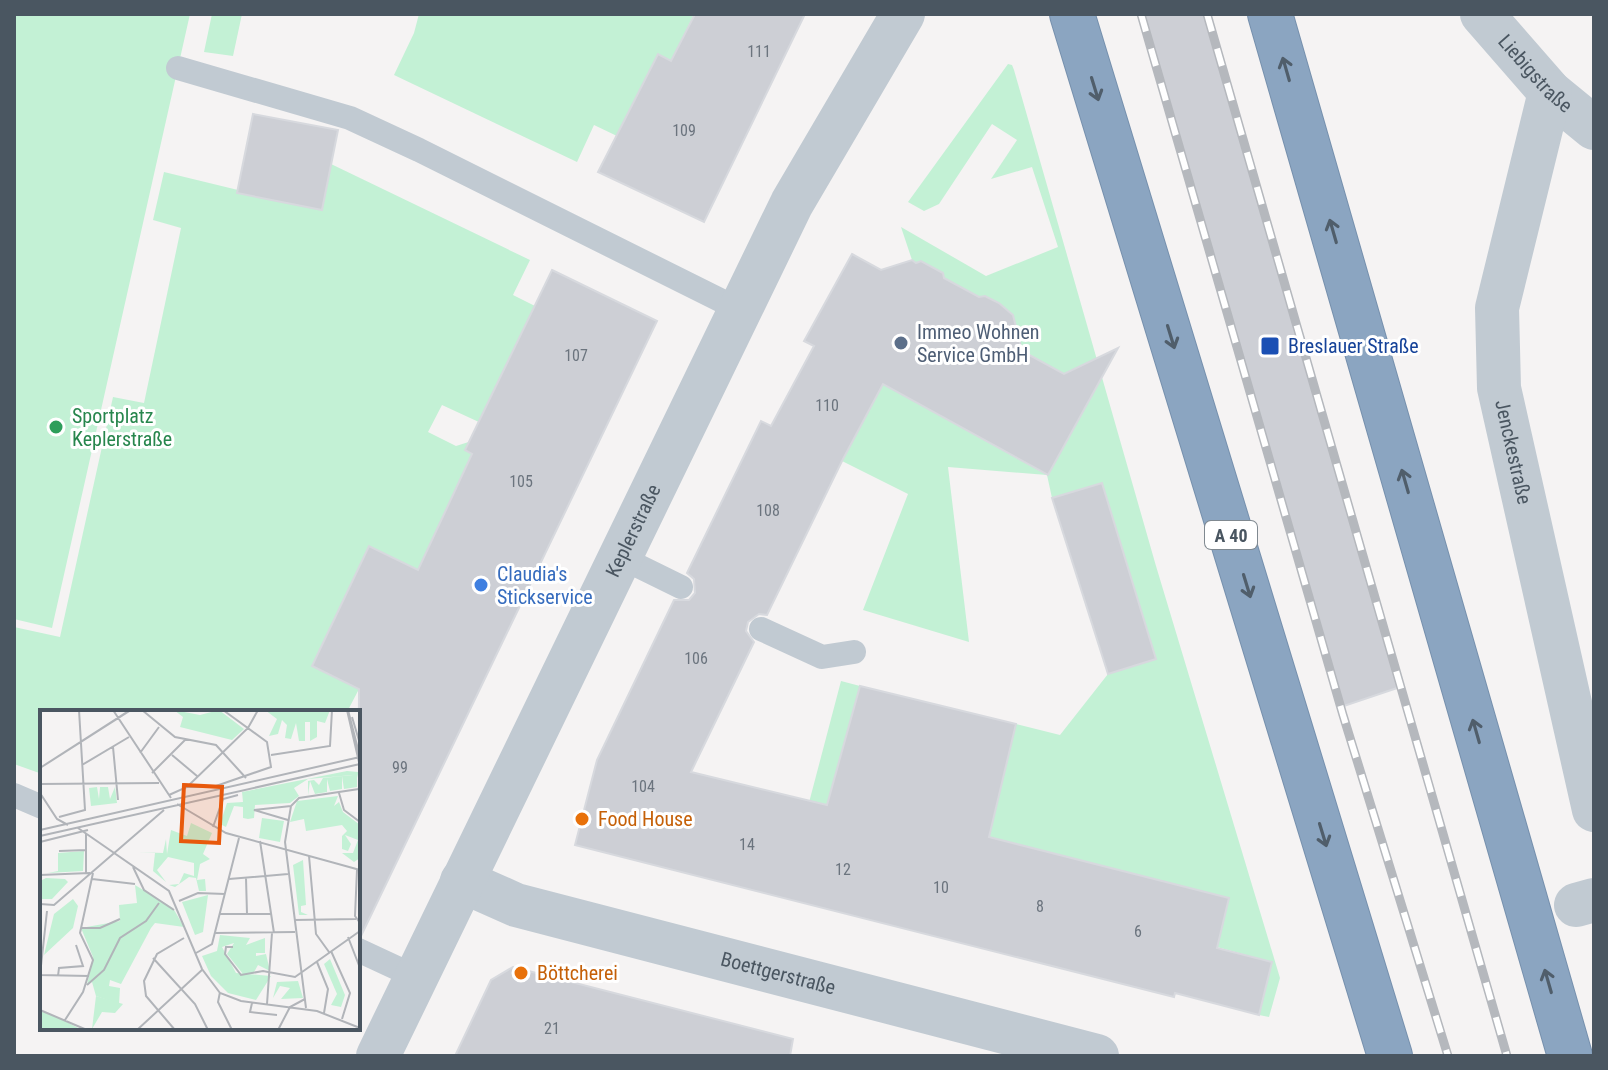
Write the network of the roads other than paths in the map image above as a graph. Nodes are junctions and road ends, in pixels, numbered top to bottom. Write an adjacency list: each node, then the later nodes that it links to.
1 (903, 14): 8 (street, Keplerstraße)
2 (1072, 14): 21 (highway, A 40, one-way to 21)
3 (1270, 14): 22 (highway, one-way to 3)
4 (1482, 14): 6 (street, Liebigstraße)
5 (178, 68): 8 (lane)
6 (1550, 92): 7 (street, Liebigstraße); 15 (street, Jenckestraße)
7 (1594, 128)
8 (740, 310): 9 (street, Keplerstraße)
9 (622, 558): 10 (lane); 16 (street, Keplerstraße)
10 (681, 587)
11 (761, 629): 12 (lane)
12 (854, 652)
13 (14, 795): 14 (lane)
14 (40, 806)
15 (1594, 810)
16 (462, 881): 18 (street, Keplerstraße); 20 (street, Boettgerstraße)
17 (360, 951): 18 (lane)
18 (416, 977): 19 (street, Keplerstraße)
19 (378, 1056)
20 (1097, 1056)
21 (1390, 1056)
22 (1570, 1056)

